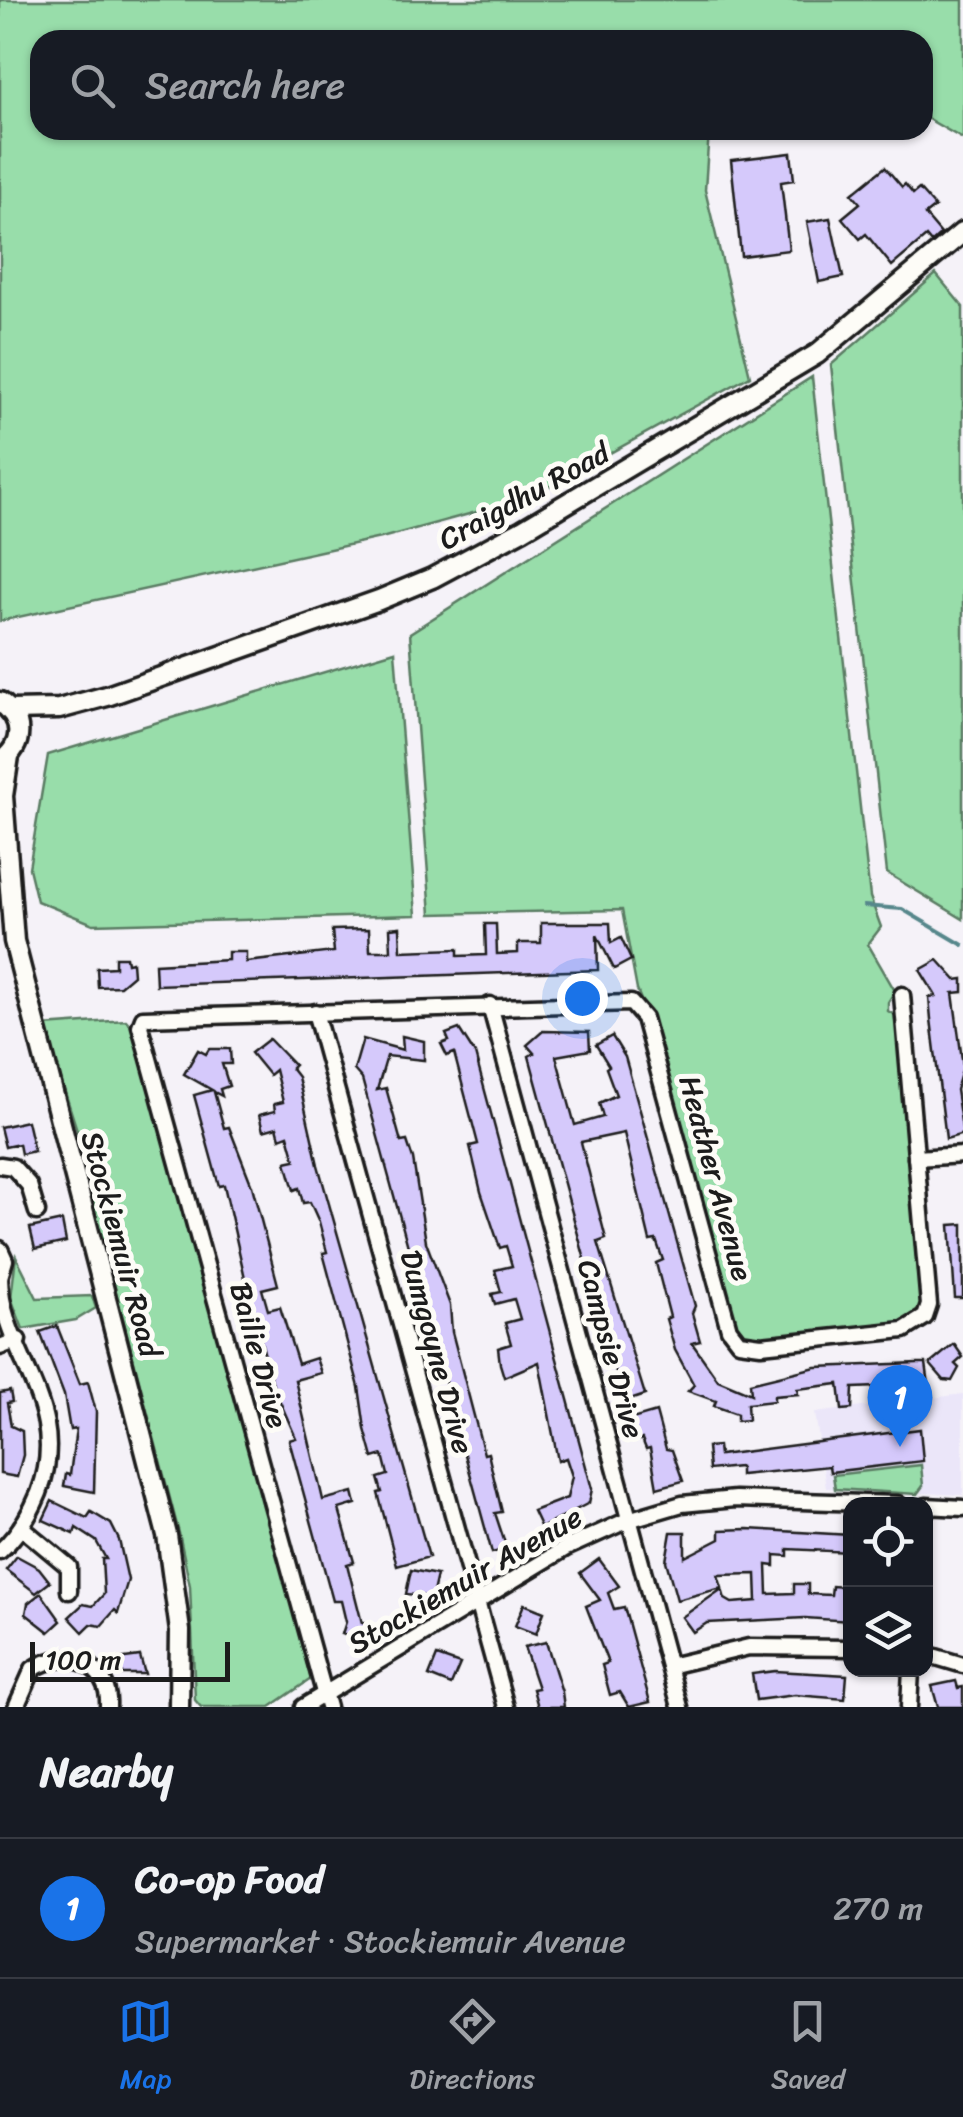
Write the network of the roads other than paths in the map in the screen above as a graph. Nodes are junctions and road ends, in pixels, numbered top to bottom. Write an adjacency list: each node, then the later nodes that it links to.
1 (963, 232): 3 (main road, Craigdhu Road)
2 (6, 706): 3 (main road, Craigdhu Road); 4 (main road)
3 (59, 709): 4 (main road, Craigdhu Road)
4 (19, 737): 5 (main road, Stockiemuir Road)
5 (5, 759): 6 (main road, Stockiemuir Road)
6 (1, 794): 38 (main road, Stockiemuir Road)
7 (902, 995): 12 (street, Heather Avenue)
8 (490, 1005): 9 (street, Heather Avenue); 12 (street, Heather Avenue); 23 (street, Campsie Drive)
9 (316, 1012): 10 (street, Heather Avenue); 29 (street, Dumgoyne Drive)
10 (143, 1018): 35 (street, Bailie Drive)
11 (963, 1155): 12 (street)
12 (916, 1158)
13 (0, 1165): 14 (street)
14 (36, 1212)
15 (0, 1249): 16 (street)
16 (0, 1276): 17 (street)
17 (0, 1297): 18 (street)
18 (18, 1340): 19 (street); 24 (street)
19 (0, 1348)
20 (843, 1502): 23 (street, Stockiemuir Avenue)
21 (933, 1506): 22 (street)
22 (963, 1508)
23 (628, 1520): 29 (street, Stockiemuir Avenue); 33 (street, Campsie Drive)
24 (21, 1528): 25 (street); 27 (street)
25 (0, 1551)
26 (86, 1560): 27 (street)
27 (70, 1567): 28 (street)
28 (69, 1591)
29 (477, 1602): 35 (street, Stockiemuir Avenue); 40 (street, Dumgoyne Drive)
30 (843, 1648): 33 (street)
31 (933, 1656): 32 (street)
32 (963, 1664)
33 (669, 1666): 41 (street, Campsie Drive)
34 (910, 1677): 42 (street)
35 (325, 1701): 39 (street, Stockiemuir Avenue)
36 (16, 1707): 37 (street)
37 (108, 1707)
38 (180, 1707)
39 (303, 1707)
40 (506, 1707)
41 (680, 1707)
42 (908, 1707)

